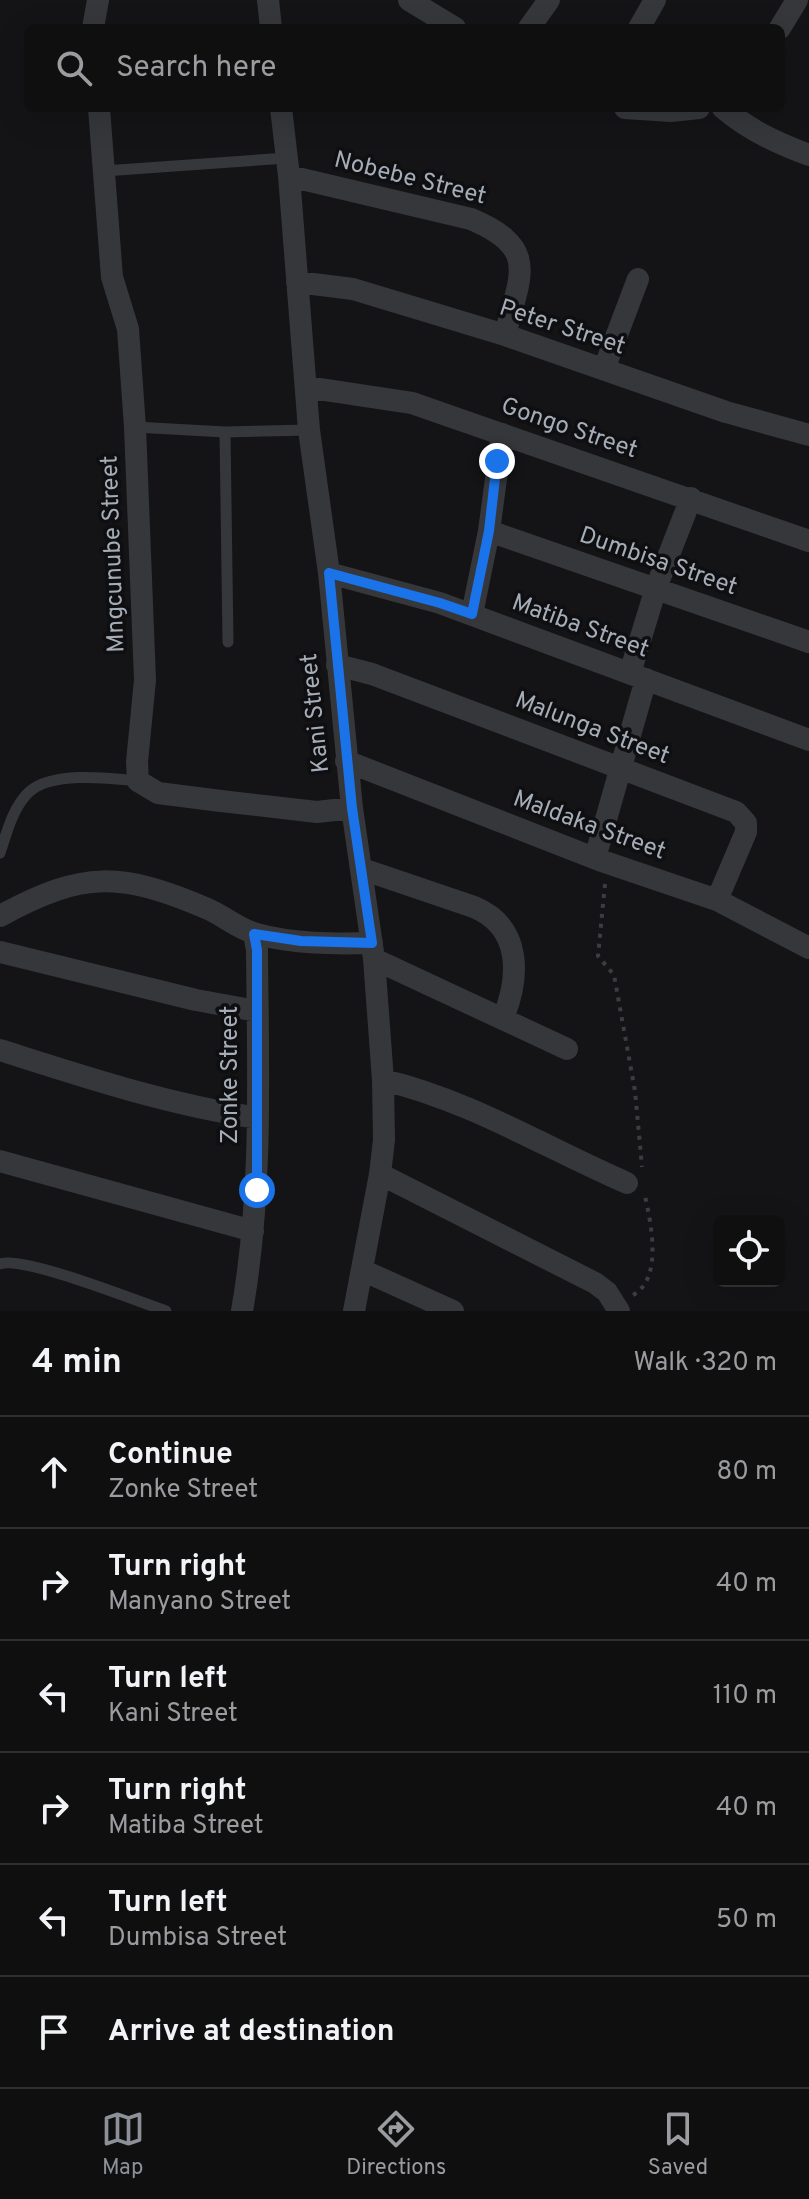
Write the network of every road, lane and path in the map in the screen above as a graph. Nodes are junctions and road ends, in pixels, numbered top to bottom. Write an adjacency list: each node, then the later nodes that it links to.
1 (98, 0): 7 (street)
2 (268, 0): 8 (street)
3 (549, 0): 10 (street)
4 (655, 0): 11 (street)
5 (797, 0): 12 (street)
6 (413, 1): 9 (street)
7 (94, 24)
8 (271, 24)
9 (449, 24)
10 (532, 24)
11 (641, 24)
12 (782, 24)
13 (99, 112): 18 (street, Mngcunube Street)
14 (281, 112): 17 (street, Kani Street)
15 (728, 112): 16 (street)
16 (809, 155)
17 (288, 167): 18 (lane); 20 (street, Kani Street); 21 (street, Nobebe Street)
18 (104, 171): 24 (street, Mngcunube Street)
19 (638, 279): 22 (street)
20 (297, 282): 21 (street, Peter Street); 23 (street, Kani Street)
21 (505, 335): 22 (street, Peter Street)
22 (604, 369): 28 (street, Peter Street)
23 (306, 387): 25 (street, Kani Street); 27 (street, Gongo Street)
24 (135, 427): 26 (lane); 42 (street, Mngcunube Street)
25 (309, 430): 26 (lane); 32 (street, Kani Street)
26 (225, 432): 35 (lane)
27 (502, 434): 29 (street, Gongo Street); 30 (street)
28 (809, 435)
29 (691, 498): 31 (street, Gongo Street); 33 (street)
30 (489, 531): 33 (street, Dumbisa Street); 34 (street)
31 (809, 541)
32 (329, 573): 34 (street, Matiba Street); 37 (street, Kani Street)
33 (656, 588): 36 (street, Dumbisa Street); 38 (street)
34 (472, 614): 38 (street, Matiba Street)
35 (228, 642)
36 (809, 642)
37 (337, 665): 40 (street, Kani Street); 41 (street, Malunga Street)
38 (638, 676): 39 (street, Matiba Street); 41 (street)
39 (809, 740)
40 (346, 761): 43 (street, Kani Street); 45 (street, Maldaka Street)
41 (621, 767): 45 (street); 47 (street, Malunga Street)
42 (138, 781): 43 (street); 44 (lane)
43 (352, 808): 46 (street, Kani Street)
44 (0, 853)
45 (600, 860): 47 (street, Maldaka Street); 61 (path)
46 (362, 869): 51 (street, Kani Street); 54 (street)
47 (717, 900): 50 (street, Maldaka Street)
48 (0, 916): 49 (street)
49 (254, 934): 51 (street); 53 (street, Zonke Street)
50 (809, 948)
51 (373, 951): 54 (street); 57 (street, Kani Street)
52 (0, 952): 53 (street)
53 (257, 1011): 58 (street, Zonke Street)
54 (503, 1018): 55 (street)
55 (567, 1049)
56 (0, 1050): 58 (street)
57 (383, 1080): 60 (street, Kani Street); 61 (street)
58 (258, 1118): 62 (street, Zonke Street)
59 (0, 1161): 62 (street)
60 (380, 1174): 64 (street, Kani Street); 65 (street)
61 (638, 1183): 65 (path)
62 (253, 1231): 67 (street, Zonke Street)
63 (0, 1264): 66 (lane)
64 (362, 1270): 68 (street, Kani Street); 69 (street)
65 (618, 1308)
66 (166, 1311)
67 (242, 1311)
68 (354, 1311)
69 (453, 1311)

